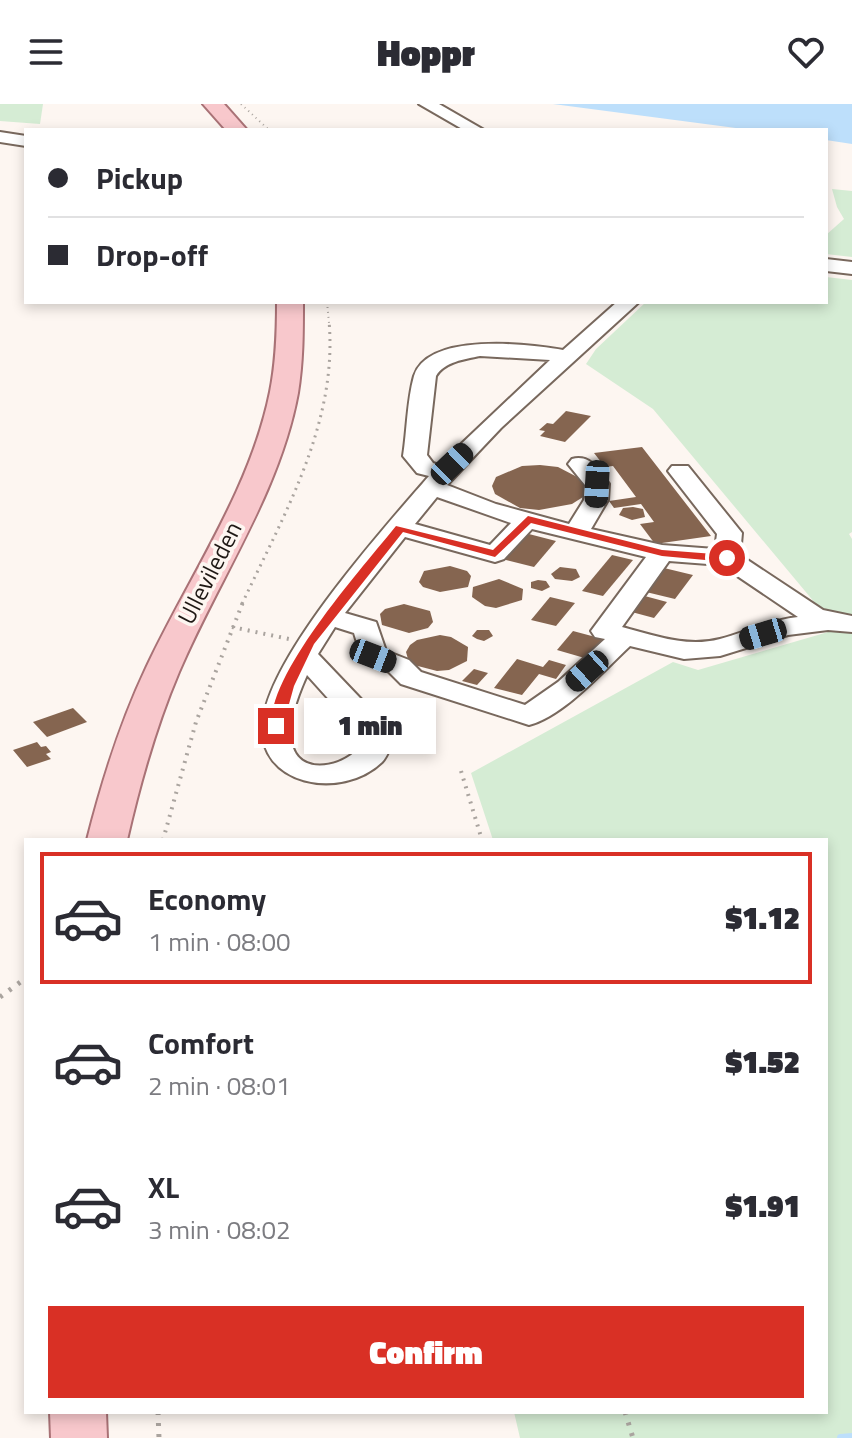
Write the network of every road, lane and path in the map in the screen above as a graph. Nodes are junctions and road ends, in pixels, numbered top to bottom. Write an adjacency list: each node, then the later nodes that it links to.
1 (213, 104): 4 (main road)
2 (241, 104): 5 (path)
3 (427, 104): 6 (street)
4 (235, 128)
5 (267, 128)
6 (472, 128)
7 (0, 137): 8 (street)
8 (24, 141)
9 (828, 265): 10 (street)
10 (852, 268)
11 (290, 304): 29 (main road, Ullevileden)
12 (327, 304): 25 (path)
13 (627, 304): 14 (street)
14 (568, 357): 17 (street); 17 (street)
15 (580, 464): 20 (street)
16 (680, 471): 22 (street)
17 (438, 480): 18 (street); 19 (street)
18 (528, 519): 19 (street); 20 (street)
19 (400, 528): 23 (street)
20 (576, 533): 21 (street)
21 (662, 553): 22 (street); 26 (street)
22 (727, 558): 24 (street)
23 (328, 617): 26 (street); 27 (street)
24 (840, 623): 26 (street)
25 (232, 627): 27 (path); 30 (path)
26 (624, 637)
27 (305, 649)
28 (461, 771): 31 (path)
29 (108, 838)
30 (164, 838)
31 (481, 838)
32 (24, 979): 33 (path)
33 (0, 997)
34 (78, 1414): 37 (main road)
35 (158, 1414): 38 (path)
36 (626, 1414): 39 (path)
37 (79, 1438)
38 (159, 1438)
39 (633, 1438)

